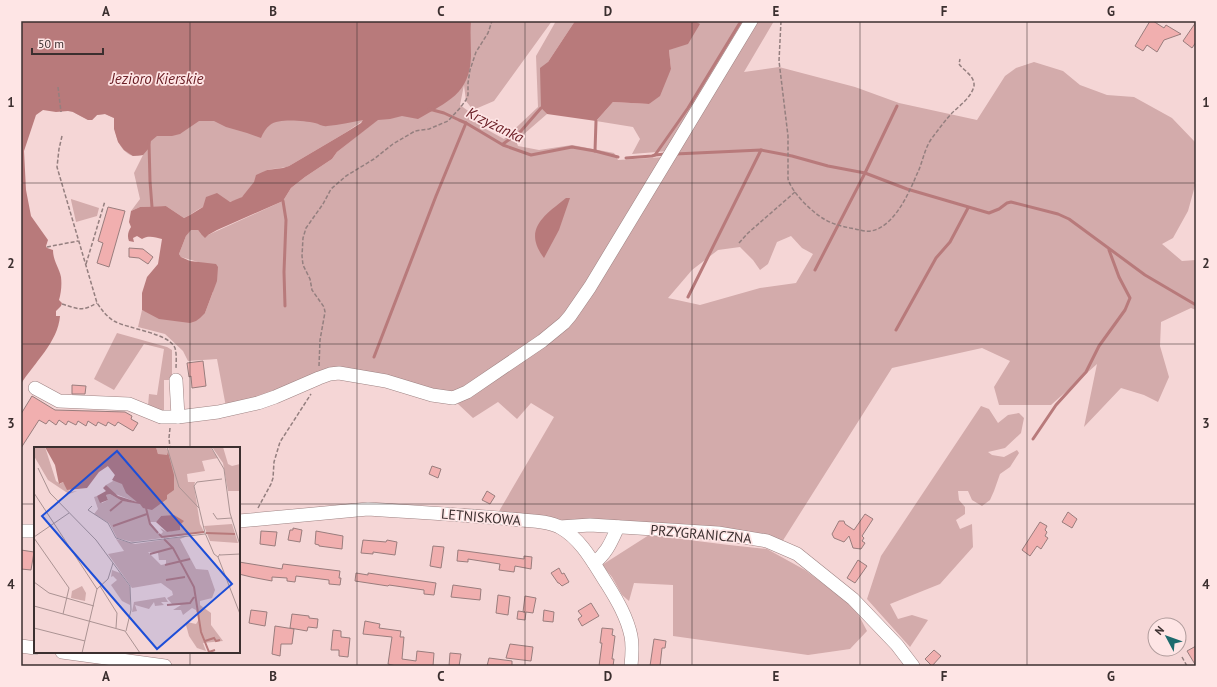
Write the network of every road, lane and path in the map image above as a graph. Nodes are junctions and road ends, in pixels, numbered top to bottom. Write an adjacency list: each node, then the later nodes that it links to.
1 (492, 21): 16 (path)
2 (751, 21): 16 (street)
3 (781, 21): 8 (path)
4 (960, 59): 8 (path)
5 (58, 87): 6 (path)
6 (61, 112)
7 (62, 136): 10 (path)
8 (795, 192): 11 (path)
9 (105, 201): 13 (path)
10 (78, 241): 12 (path); 13 (path)
11 (739, 243)
12 (47, 247)
13 (86, 265): 14 (path)
14 (97, 303): 15 (path); 17 (path)
15 (62, 304)
16 (319, 378): 19 (street); 21 (path)
17 (176, 380): 19 (street)
18 (35, 388): 19 (street)
19 (178, 417): 20 (path)
20 (170, 447)
21 (255, 519): 22 (street, LETNISKOWA); 23 (street, LETNISKOWA)
22 (240, 521)
23 (560, 527): 24 (street, PRZYGRANICZNA); 27 (street, LETNISKOWA)
24 (618, 527): 27 (street); 35 (street, PRZYGRANICZNA)
25 (21, 531): 26 (street)
26 (34, 531)
27 (594, 563): 34 (street, LETNISKOWA)
28 (21, 646): 29 (street)
29 (34, 648)
30 (66, 653): 32 (street)
31 (1182, 657): 36 (path)
32 (89, 658): 33 (street)
33 (165, 666)
34 (631, 666)
35 (912, 666)
36 (1187, 666)

